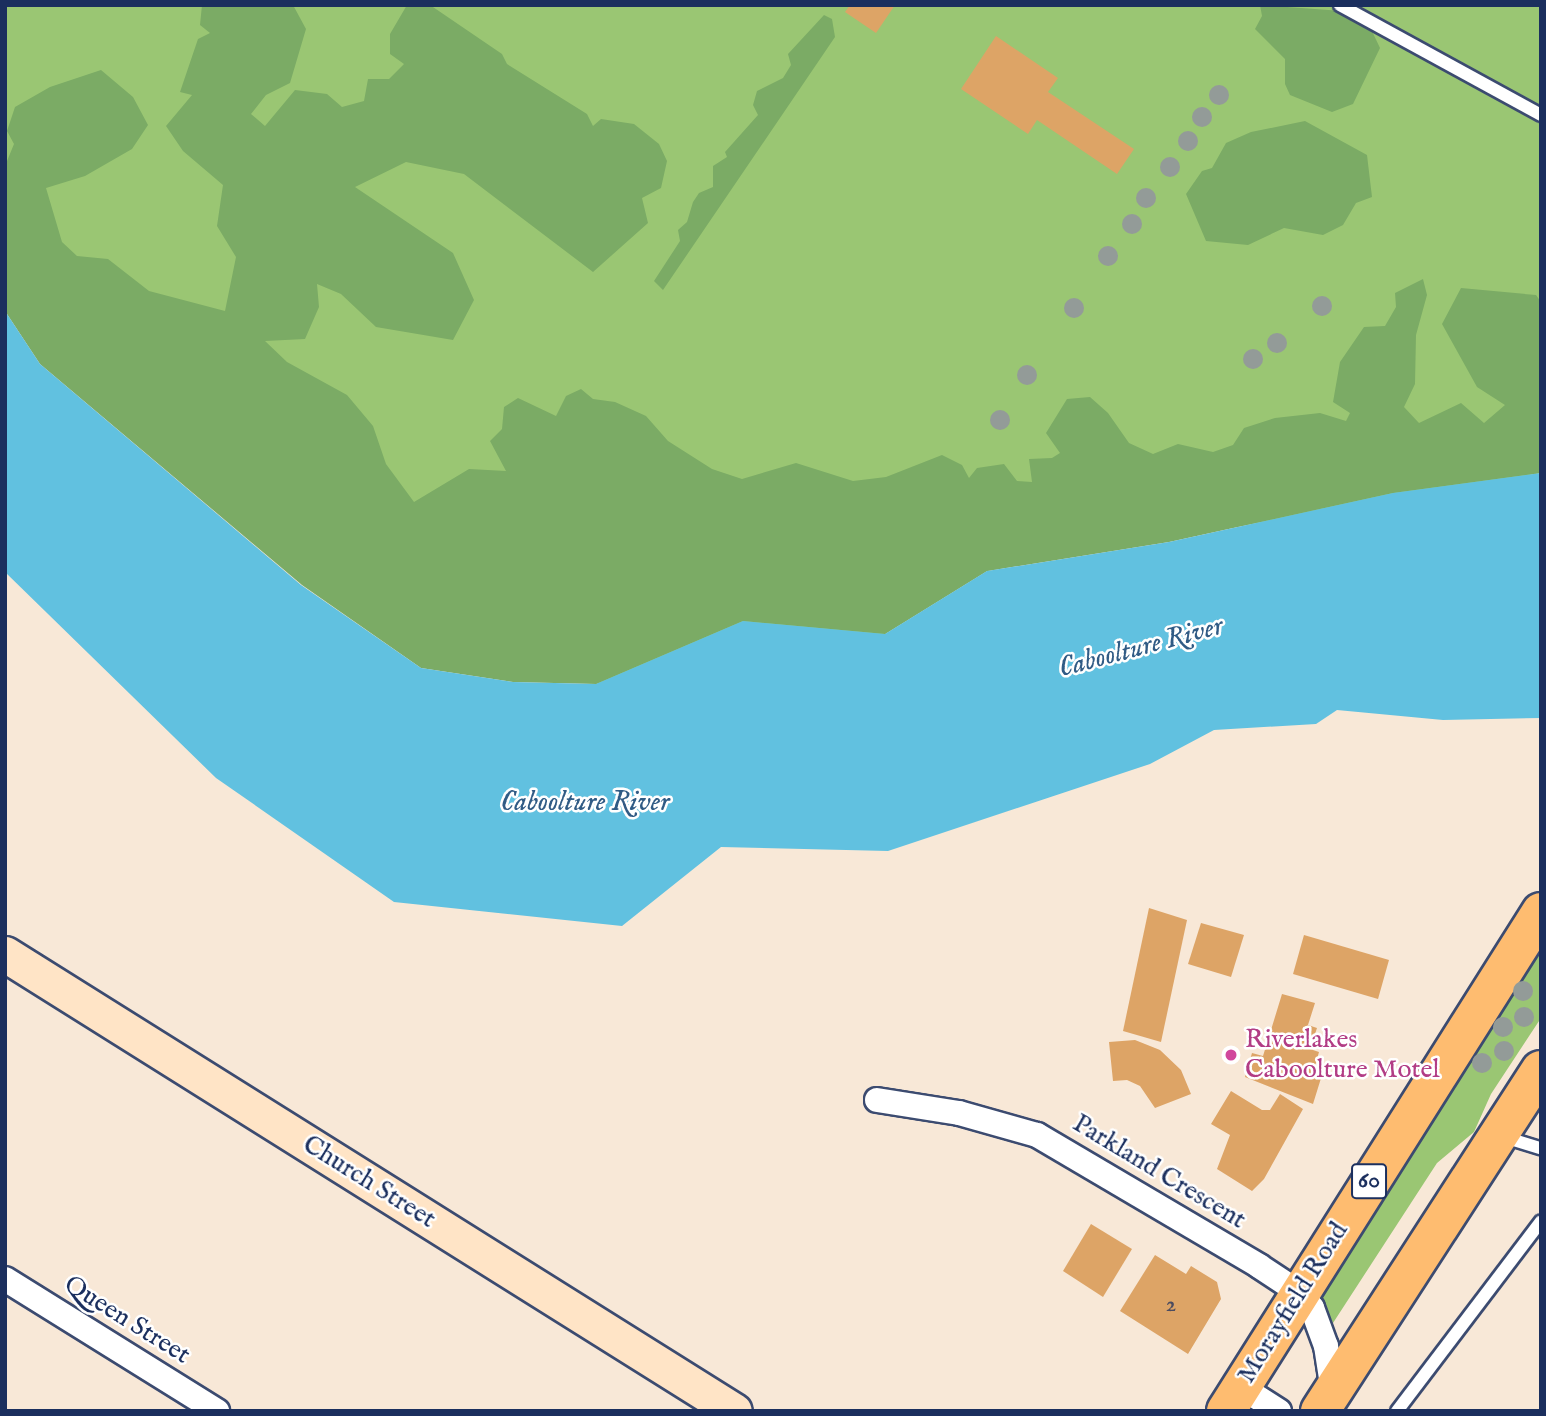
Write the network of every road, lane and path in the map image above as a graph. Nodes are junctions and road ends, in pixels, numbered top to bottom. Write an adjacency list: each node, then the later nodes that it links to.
1 (1340, 5): 2 (lane)
2 (1541, 115)
3 (1541, 912): 11 (main road, Morayfield Road / 60)
4 (5, 954): 15 (street, Church Street)
5 (1541, 1070): 7 (main road)
6 (877, 1100): 11 (street, Parkland Crescent)
7 (1498, 1135): 8 (lane); 13 (main road)
8 (1541, 1148)
9 (1541, 1221): 17 (lane)
10 (5, 1279): 14 (street, Queen Street)
11 (1300, 1293): 12 (main road, Morayfield Road / 60); 13 (street, Parkland Crescent)
12 (1234, 1399): 16 (street)
13 (1326, 1401)
14 (217, 1411)
15 (734, 1411)
16 (1279, 1411)
17 (1396, 1411)

